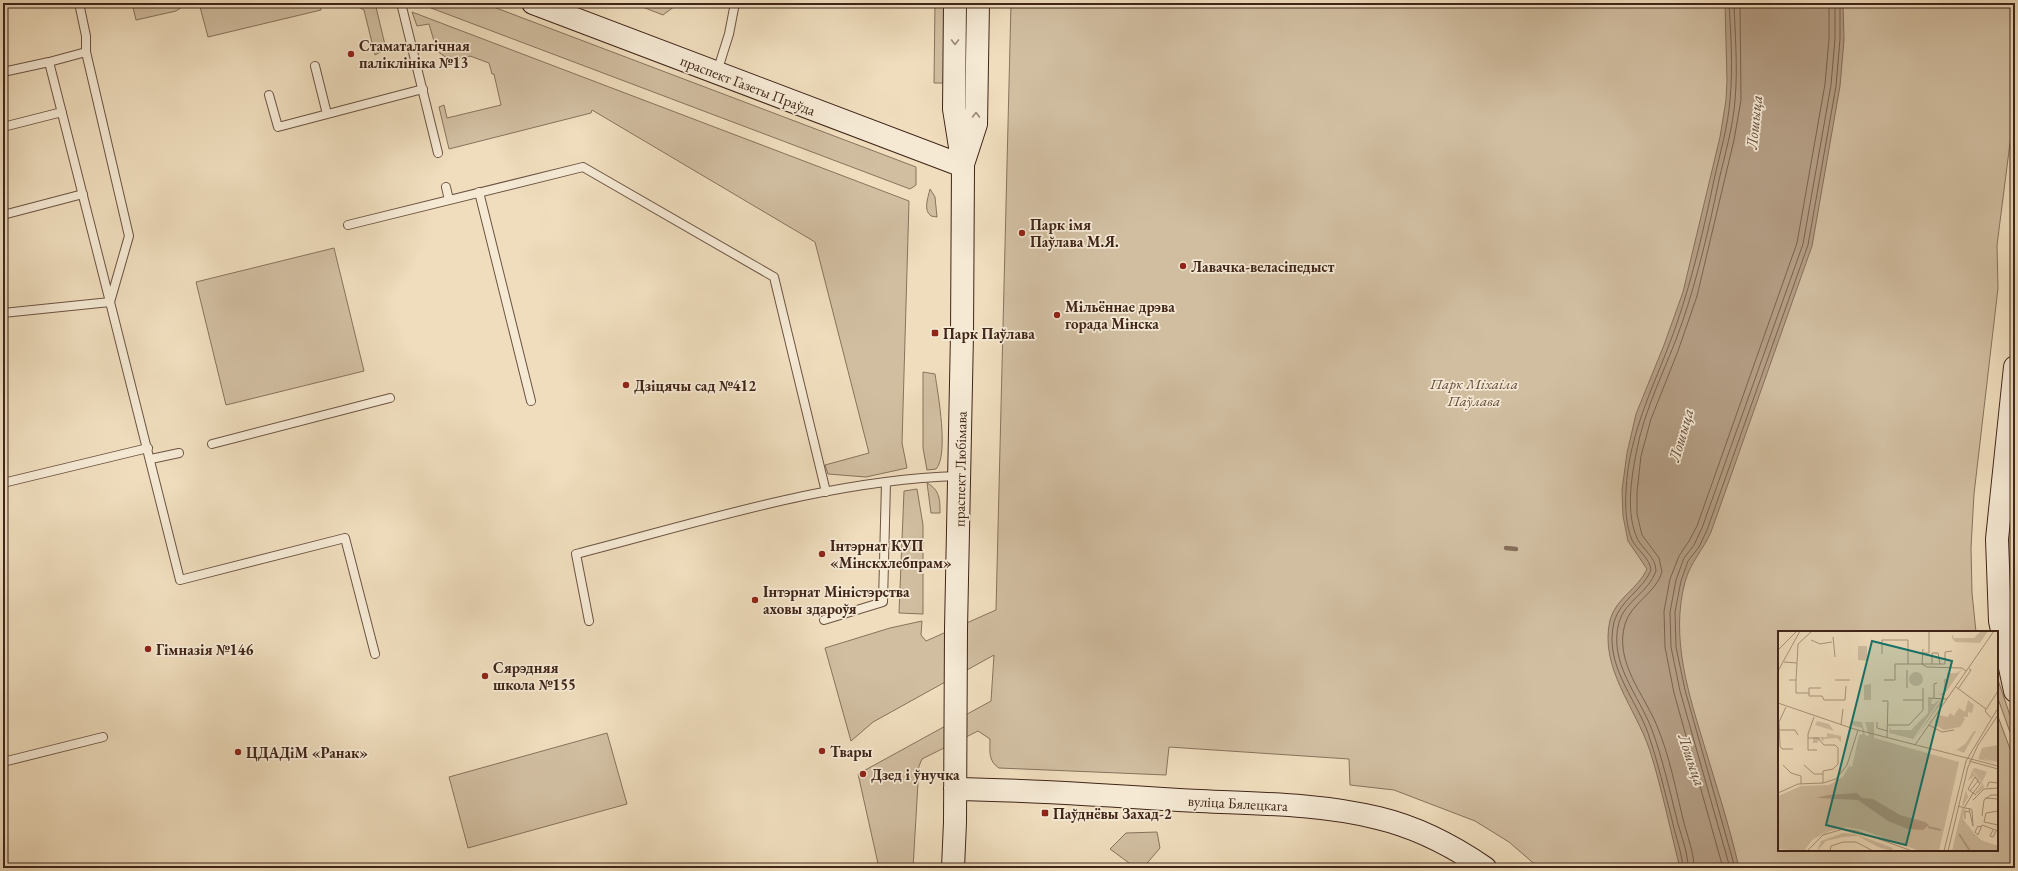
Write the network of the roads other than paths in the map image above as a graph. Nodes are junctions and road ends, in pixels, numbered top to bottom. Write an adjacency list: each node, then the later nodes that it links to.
1 (79, 3): 7 (lane)
2 (401, 3): 12 (lane)
3 (533, 3): 11 (main road, праспект Газеты Праўда)
4 (735, 3): 11 (lane)
5 (955, 3): 18 (main road, праспект Любімава, one-way to 18)
6 (978, 3): 18 (main road, праспект Любімава, one-way to 6)
7 (86, 52): 8 (lane); 25 (lane)
8 (49, 62): 10 (lane); 14 (lane)
9 (315, 66): 15 (lane)
10 (3, 72)
11 (716, 73): 18 (main road, праспект Газеты Праўда)
12 (423, 89): 15 (lane); 17 (lane)
13 (269, 95): 15 (lane)
14 (62, 112): 16 (lane); 21 (lane)
15 (327, 114)
16 (3, 127)
17 (438, 153)
18 (963, 166): 34 (main road, праспект Любімава)
19 (446, 187): 22 (lane)
20 (479, 192): 22 (lane); 29 (lane); 37 (lane)
21 (84, 194): 23 (lane); 25 (lane)
22 (449, 200): 24 (lane)
23 (3, 215)
24 (348, 225)
25 (110, 302): 26 (lane); 31 (lane)
26 (3, 313)
27 (2015, 367): 41 (main road)
28 (390, 398): 30 (lane)
29 (531, 401)
30 (212, 444)
31 (148, 448): 33 (lane); 36 (lane)
32 (179, 453): 33 (lane)
33 (151, 459): 40 (lane)
34 (960, 476): 35 (lane); 44 (main road, праспект Любімава)
35 (886, 482): 37 (lane); 38 (lane)
36 (3, 484)
37 (826, 492): 39 (lane)
38 (824, 620)
39 (589, 621)
40 (374, 654)
41 (2015, 691)
42 (103, 737): 43 (lane)
43 (3, 762)
44 (955, 789): 45 (main road, праспект Любімава); 46 (main road, вуліца Бялецкага)
45 (953, 868)
46 (1485, 868)

